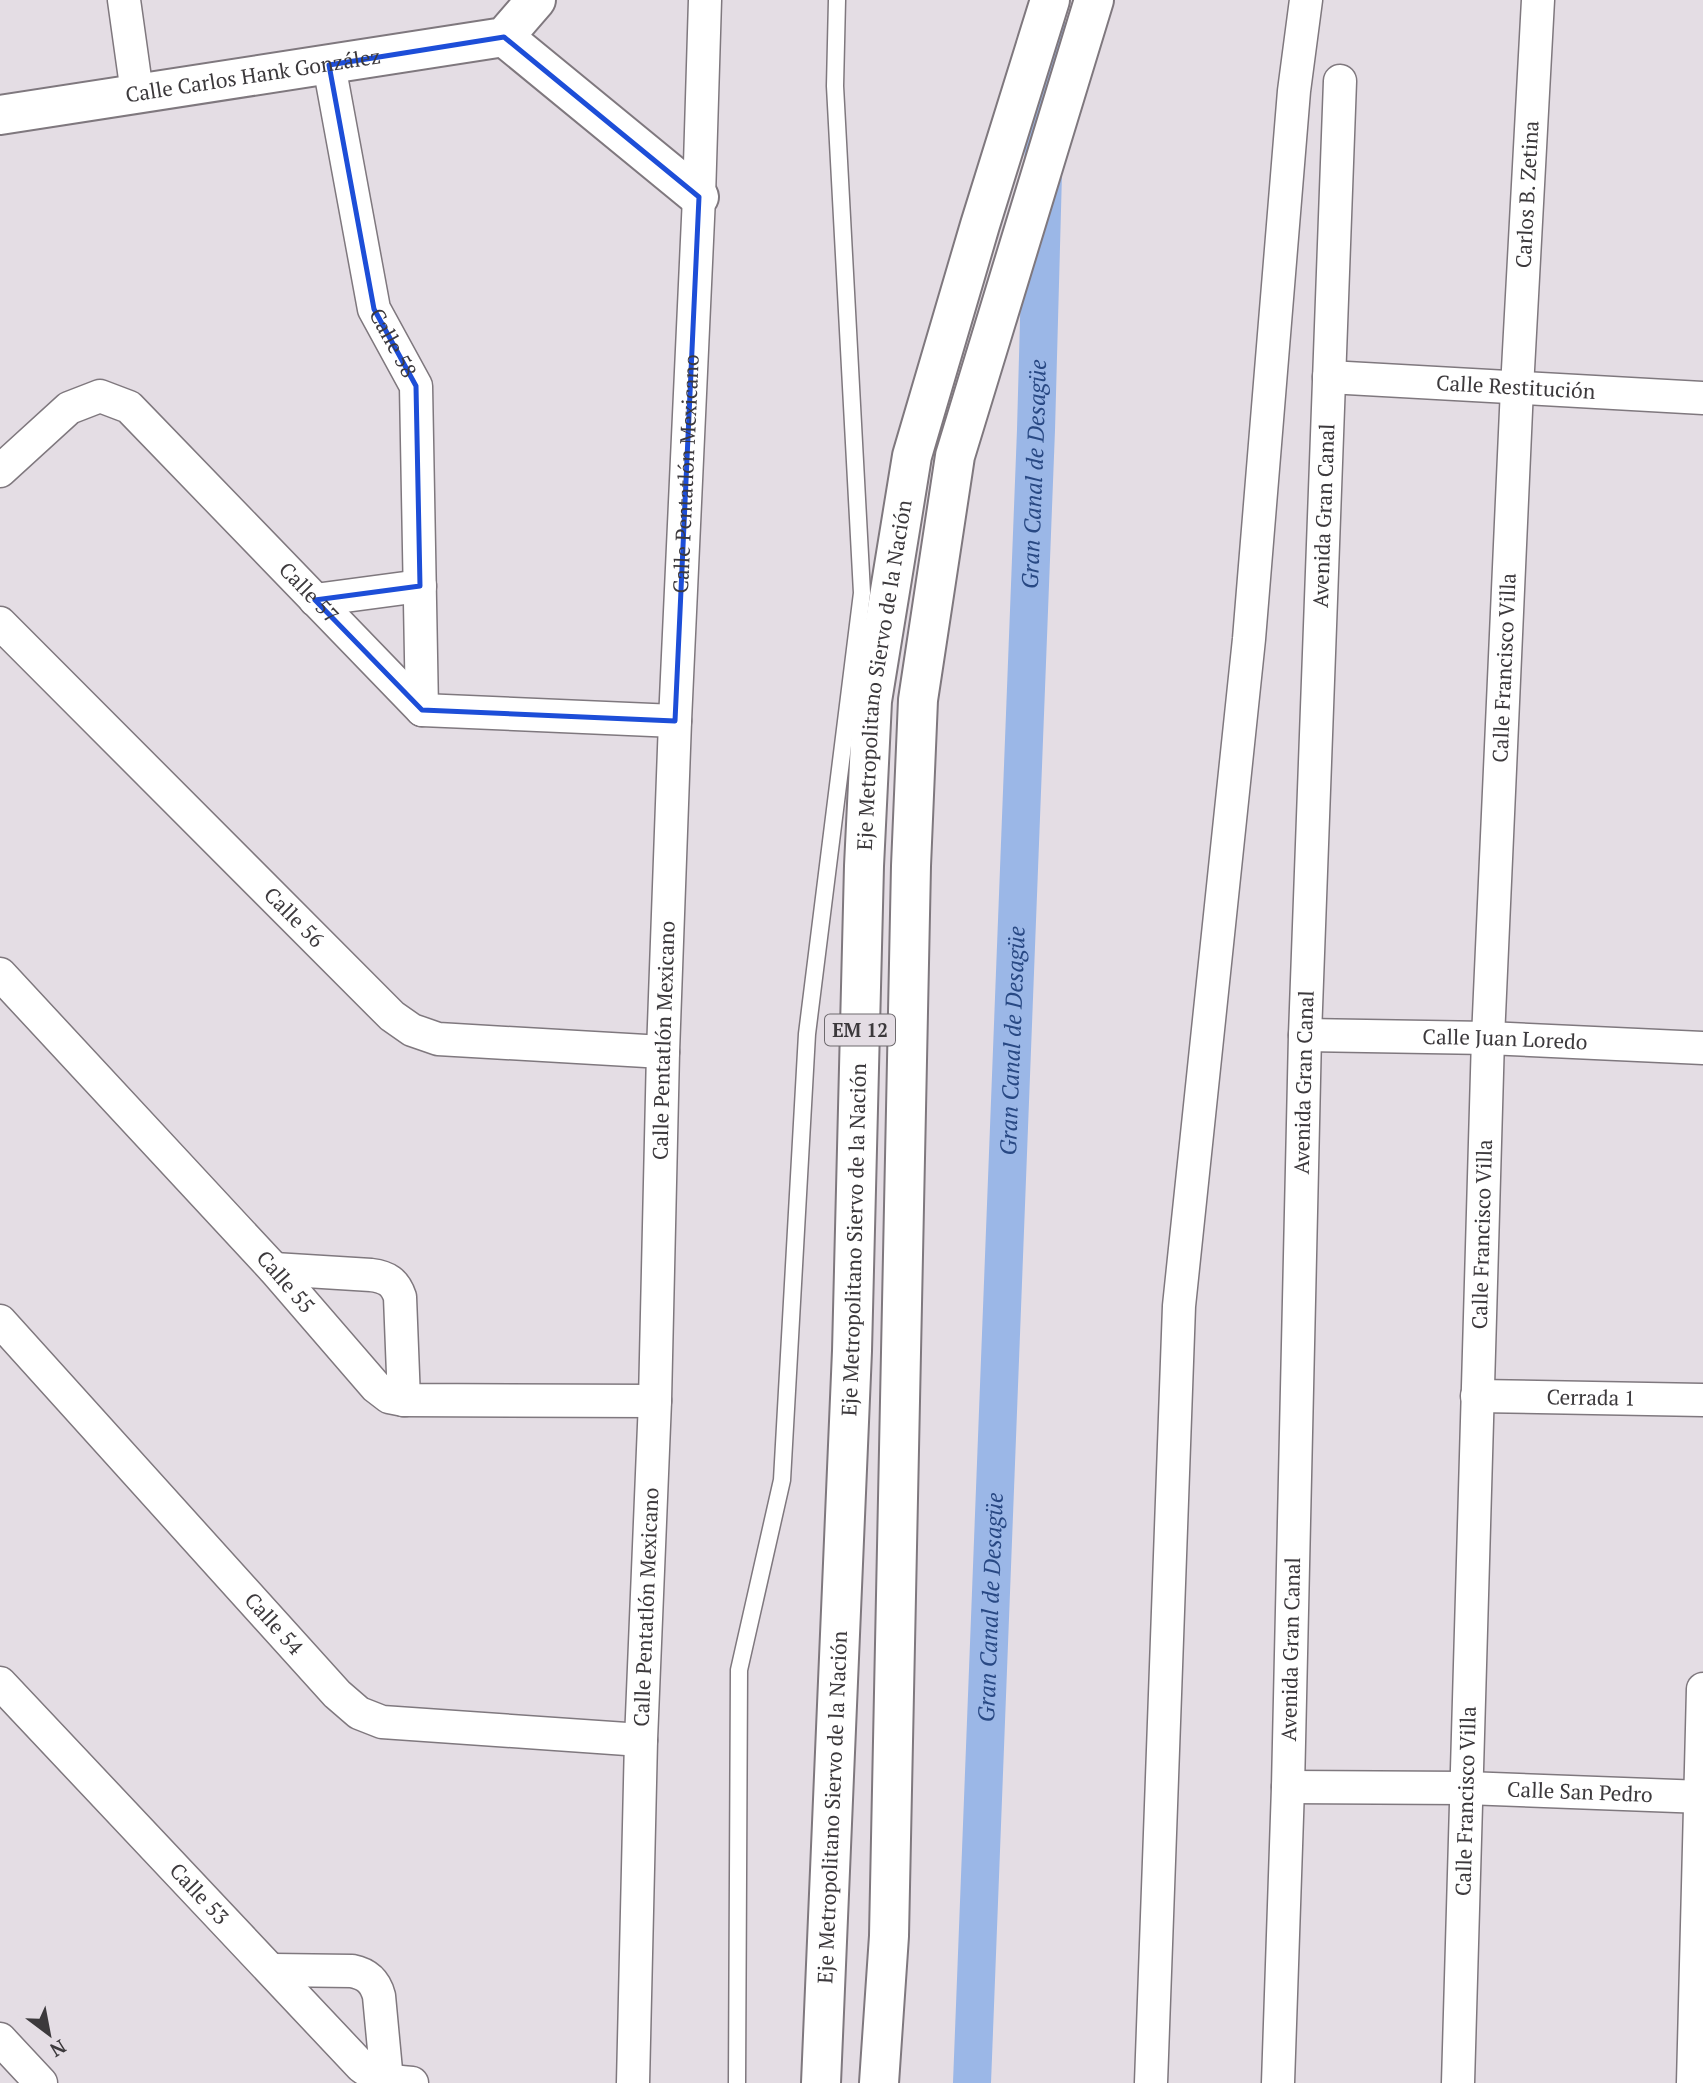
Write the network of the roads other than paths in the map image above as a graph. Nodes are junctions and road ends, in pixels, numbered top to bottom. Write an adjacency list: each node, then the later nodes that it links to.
1 (124, 0): 12 (street)
2 (536, 0): 9 (main road)
3 (705, 0): 14 (street, Calle Pentatlón Mexicano)
4 (837, 0): 46 (lane)
5 (1051, 0): 47 (main road, Eje Metropolitano Siervo de la Nación / EM 12)
6 (1094, 0): 48 (main road, Eje Metropolitano Siervo de la Nación / EM 12)
7 (1306, 0): 49 (street)
8 (1538, 0): 16 (street, Carlos B. Zetina)
9 (504, 37): 10 (main road, Calle Carlos Hank González); 14 (main road)
10 (329, 65): 12 (main road, Calle Carlos Hank González); 19 (street, Calle 58)
11 (1340, 81): 15 (street, Avenida Gran Canal)
12 (137, 93): 13 (main road, Calle Carlos Hank González)
13 (0, 115)
14 (699, 197): 23 (street, Calle Pentatlón Mexicano)
15 (1329, 377): 16 (street, Calle Restitución); 25 (street, Avenida Gran Canal)
16 (1517, 388): 17 (street, Calle Restitución); 26 (street, Calle Francisco Villa)
17 (1703, 398)
18 (0, 471): 20 (street, Calle 57)
19 (420, 586): 20 (street); 22 (street, Calle 58)
20 (315, 600): 22 (street, Calle 57)
21 (0, 623): 28 (street, Calle 56)
22 (422, 710): 23 (street)
23 (676, 721): 28 (street, Calle Pentatlón Mexicano)
24 (0, 974): 29 (street, Calle 55)
25 (1305, 1035): 26 (street, Calle Juan Loredo); 38 (street, Avenida Gran Canal)
26 (1488, 1038): 27 (street, Calle Juan Loredo); 31 (street, Calle Francisco Villa)
27 (1703, 1048)
28 (663, 1052): 34 (street, Calle Pentatlón Mexicano)
29 (274, 1269): 33 (street, Calle 55); 33 (street)
30 (0, 1321): 37 (street, Calle 54)
31 (1477, 1396): 32 (street, Cerrada 1); 39 (street, Calle Francisco Villa)
32 (1703, 1399)
33 (404, 1400): 34 (street, Calle 55)
34 (655, 1401): 37 (street, Calle Pentatlón Mexicano)
35 (0, 1683): 41 (street, Calle 53)
36 (1703, 1689): 40 (street)
37 (641, 1740): 45 (street, Calle Pentatlón Mexicano)
38 (1288, 1787): 39 (street, Calle San Pedro); 50 (street, Avenida Gran Canal)
39 (1466, 1788): 40 (street, Calle San Pedro); 51 (street, Calle Francisco Villa)
40 (1702, 1797): 52 (street)
41 (273, 1970): 43 (street, Calle 53); 43 (street)
42 (0, 2039): 44 (street)
43 (400, 2082)
44 (41, 2083)
45 (633, 2083)
46 (737, 2083)
47 (821, 2083)
48 (879, 2083)
49 (1152, 2083)
50 (1278, 2083)
51 (1458, 2083)
52 (1693, 2083)

